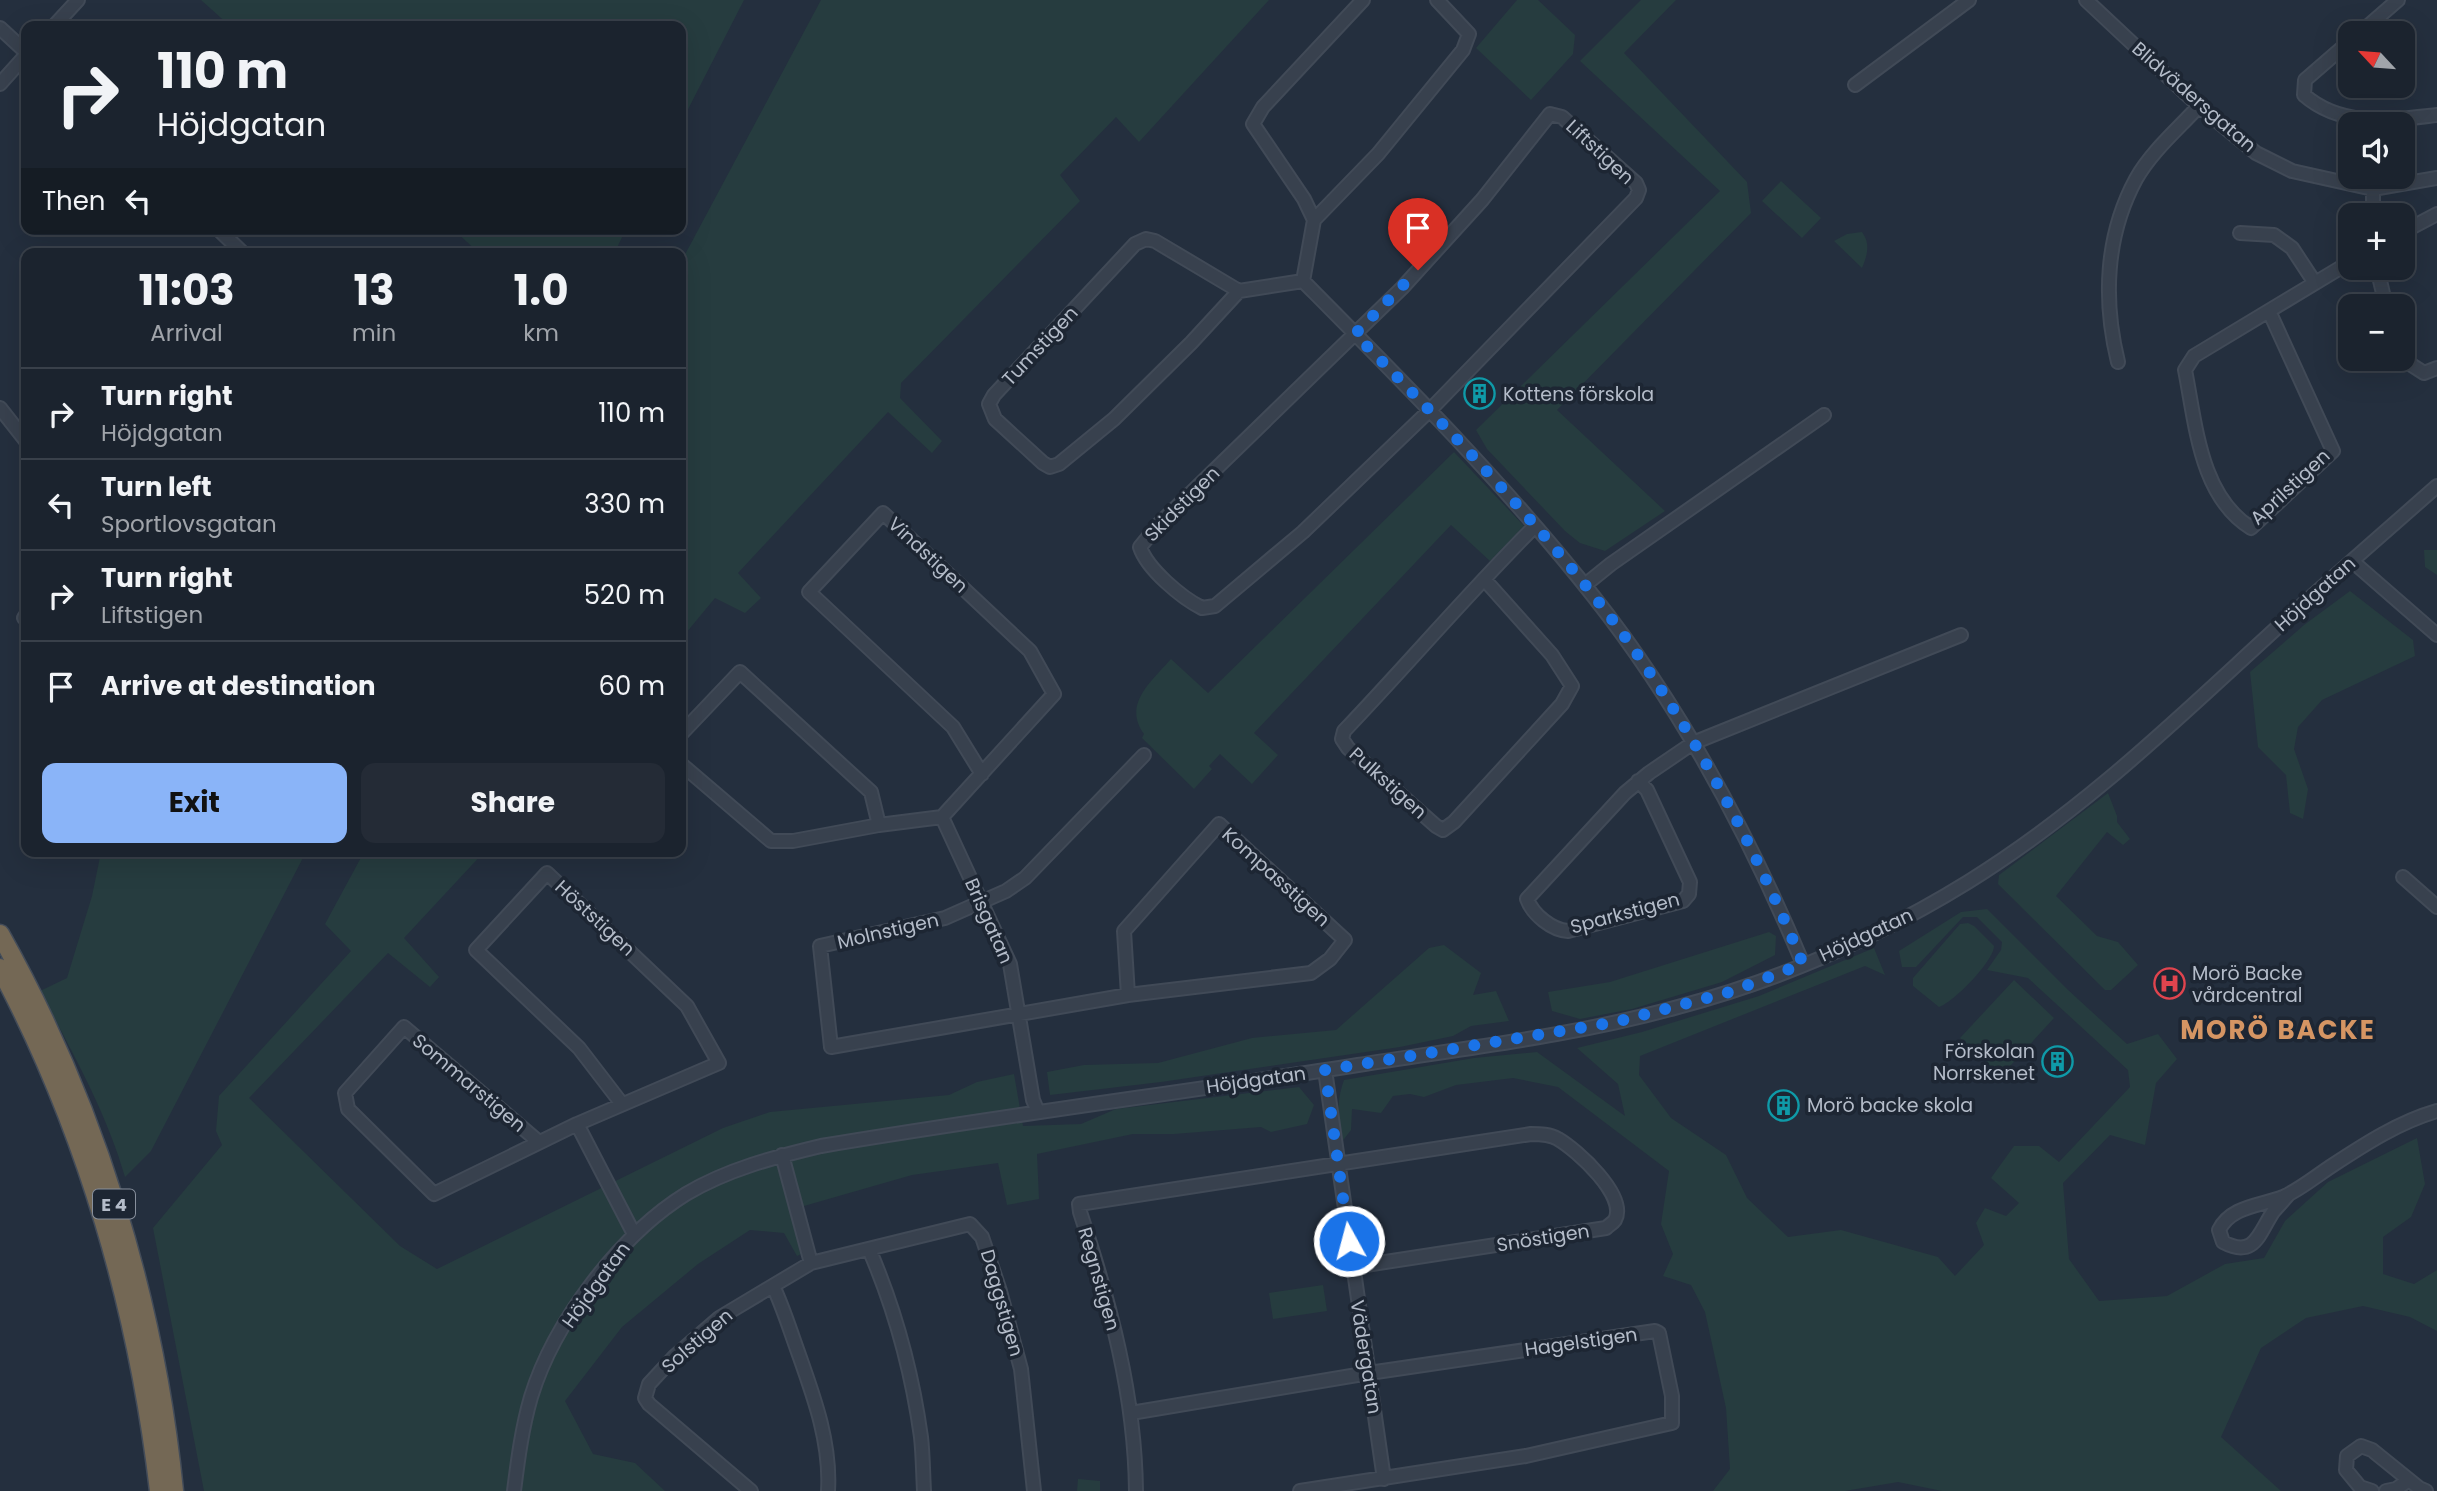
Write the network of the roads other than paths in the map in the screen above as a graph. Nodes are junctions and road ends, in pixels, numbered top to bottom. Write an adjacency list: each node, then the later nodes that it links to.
1 (78, 0): 7 (street)
2 (1363, 0): 23 (street)
3 (1437, 0): 23 (street)
4 (1969, 0): 14 (street)
5 (2086, 0): 15 (street, Blidvädersgatan)
6 (2398, 0): 8 (street)
7 (59, 21)
8 (2374, 21)
9 (0, 28): 10 (street)
10 (21, 49)
11 (2338, 51): 16 (street)
12 (21, 60): 13 (street)
13 (0, 84)
14 (1855, 85)
15 (2199, 106): 18 (street, Blidvädersgatan); 34 (street)
16 (2437, 115)
17 (2437, 178): 19 (street, Blidvädersgatan)
18 (2338, 181)
19 (2415, 182)
20 (2373, 189): 21 (street)
21 (2373, 203)
22 (2437, 214): 24 (street)
23 (1314, 220): 29 (street)
24 (2415, 226)
25 (2240, 233): 30 (street)
26 (224, 235): 27 (street)
27 (238, 248)
28 (2338, 269): 30 (street, Aprilstigen)
29 (1303, 281): 31 (street); 33 (street)
30 (2315, 283): 32 (street, Aprilstigen)
31 (1239, 291): 31 (street, Tumstigen)
32 (2269, 311): 32 (street, Aprilstigen)
33 (1355, 334): 38 (street); 38 (street, Skidstigen); 38 (street, Liftstigen)
34 (2118, 362)
35 (2415, 367): 36 (street)
36 (2437, 368)
37 (0, 408): 40 (street)
38 (1430, 411): 42 (street)
39 (1824, 415): 45 (street)
40 (21, 435)
41 (2437, 486): 43 (street, Höjdgatan)
42 (1535, 526): 44 (street, Pulkstigen); 45 (street)
43 (2352, 561): 47 (street); 60 (street, Höjdgatan)
44 (1485, 579): 44 (street, Pulkstigen)
45 (1585, 585): 49 (street)
46 (1961, 635): 49 (street, Sparkstigen)
47 (2437, 635)
48 (686, 729): 55 (street)
49 (1693, 743): 53 (street, Sparkstigen); 60 (street)
50 (1144, 755): 57 (street, Molnstigen)
51 (686, 768): 55 (street)
52 (982, 774): 52 (street, Vindstigen); 54 (street, Vindstigen)
53 (1638, 781): 53 (street, Sparkstigen)
54 (942, 817): 55 (street); 57 (street, Brisgatan)
55 (879, 825)
56 (2403, 877): 58 (street)
57 (981, 902): 65 (street, Brisgatan); 65 (street, Molnstigen)
58 (2437, 907)
59 (0, 934): 85 (highway, E 4)
60 (1803, 964): 66 (street, Höjdgatan)
61 (0, 968): 64 (highway, E 4)
62 (0, 976): 64 (highway)
63 (1128, 995): 63 (street, Kompasstigen); 65 (street, Kompasstigen)
64 (19, 1004): 84 (highway, E 4)
65 (1019, 1015): 69 (street, Brisgatan)
66 (1325, 1070): 69 (street, Höjdgatan); 73 (street, Vädergatan)
67 (622, 1104): 67 (street, Höststigen); 70 (street, Höststigen)
68 (2437, 1111): 74 (street)
69 (1038, 1112): 72 (street, Höjdgatan)
70 (577, 1124): 71 (street, Sommarstigen); 75 (street)
71 (539, 1142): 71 (street, Sommarstigen)
72 (782, 1155): 75 (street, Höjdgatan); 77 (street)
73 (1340, 1163): 78 (street, Vädergatan); 78 (street, Snöstigen); 81 (street, Regnstigen)
74 (2289, 1194): 74 (street)
75 (634, 1234): 86 (street, Höjdgatan)
76 (869, 1249): 77 (street, Daggstigen); 89 (street); 90 (street, Daggstigen)
77 (811, 1263): 79 (street, Solstigen)
78 (1353, 1267): 80 (street, Vädergatan)
79 (773, 1286): 87 (street, Solstigen); 88 (street)
80 (1370, 1373): 81 (street); 82 (street, Vädergatan); 82 (street, Hagelstigen)
81 (1131, 1413): 91 (street, Regnstigen)
82 (1384, 1479): 92 (street)
83 (2409, 1480): 93 (street); 94 (street); 95 (street)
84 (159, 1491)
85 (174, 1491)
86 (514, 1491)
87 (751, 1491)
88 (828, 1491)
89 (924, 1491)
90 (1034, 1491)
91 (1136, 1491)
92 (1300, 1491)
93 (2372, 1491)
94 (2386, 1491)
95 (2426, 1491)

